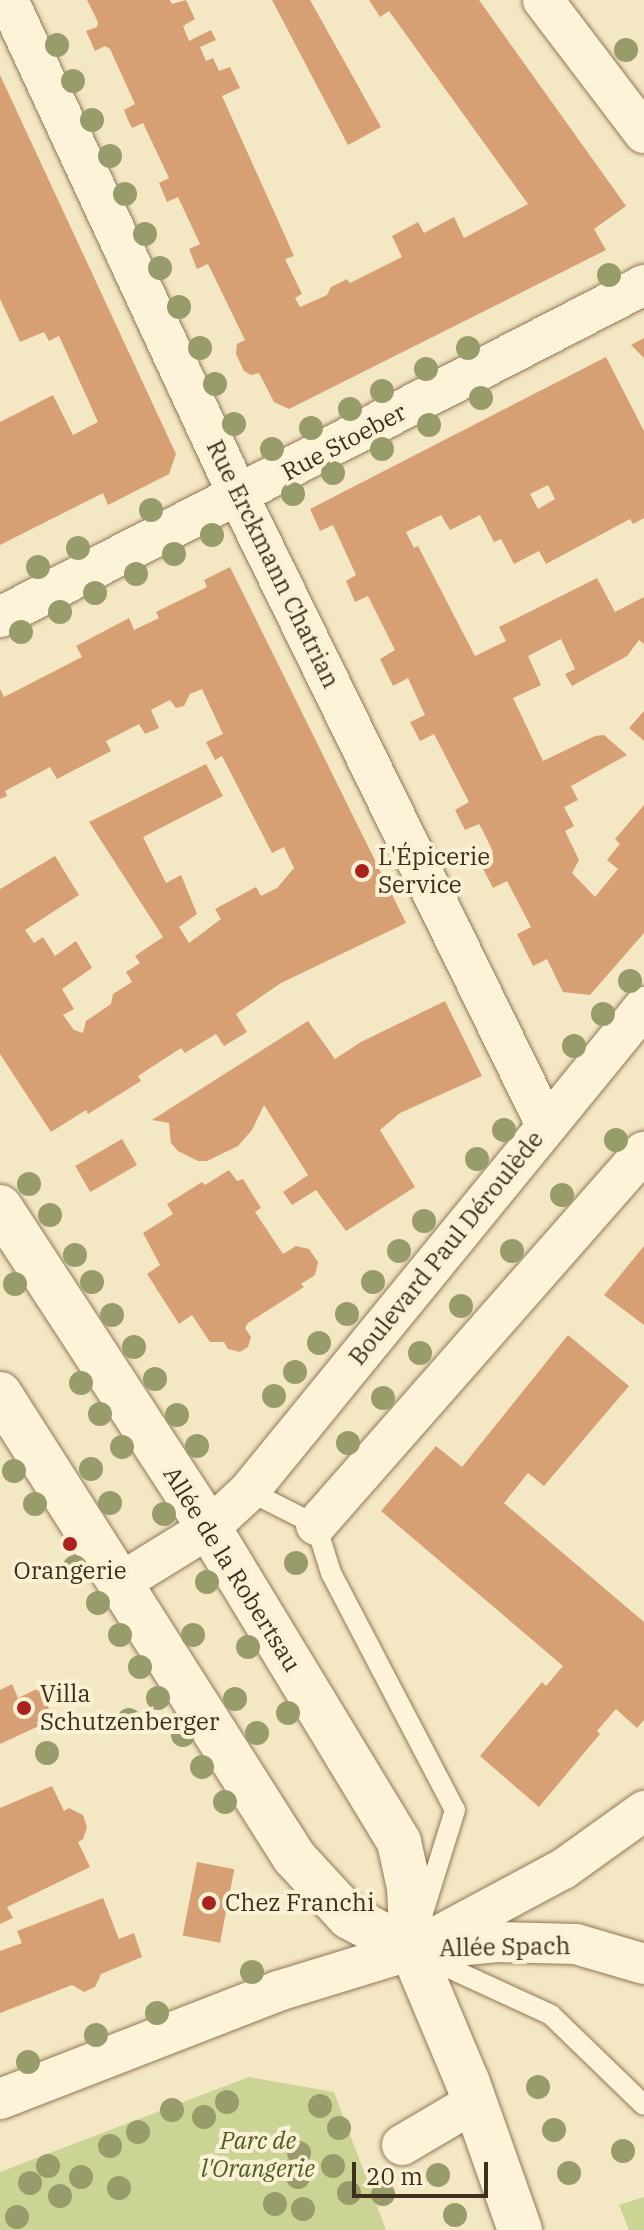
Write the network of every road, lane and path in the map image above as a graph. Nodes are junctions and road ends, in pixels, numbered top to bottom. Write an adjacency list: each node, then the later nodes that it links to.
1 (8, 0): 5 (street, Rue Erckmann Chatrian)
2 (543, 0): 3 (street)
3 (644, 133)
4 (644, 285): 5 (street, Rue Stoeber)
5 (239, 497): 6 (street, Rue Stoeber); 8 (street, Rue Erckmann Chatrian)
6 (0, 617)
7 (644, 1007): 8 (street, Boulevard Paul Déroulède)
8 (546, 1125): 12 (street, Boulevard Paul Déroulède)
9 (644, 1152): 13 (street)
10 (0, 1207): 14 (main road, Allée de la Robertsau)
11 (0, 1394): 15 (main road)
12 (249, 1491): 13 (lane); 14 (street, Boulevard Paul Déroulède)
13 (316, 1525): 17 (lane)
14 (209, 1528): 15 (street, Boulevard Paul Déroulède); 17 (main road, Allée de la Robertsau)
15 (120, 1583): 17 (main road)
16 (644, 1811): 17 (street)
17 (412, 1950): 18 (street, Allée Spach); 19 (street); 20 (main road, Allée de la Robertsau); 21 (lane)
18 (644, 1964)
19 (0, 2099)
20 (475, 2102): 22 (street); 23 (main road, Allée de la Robertsau)
21 (644, 2105)
22 (402, 2145)
23 (520, 2230)

